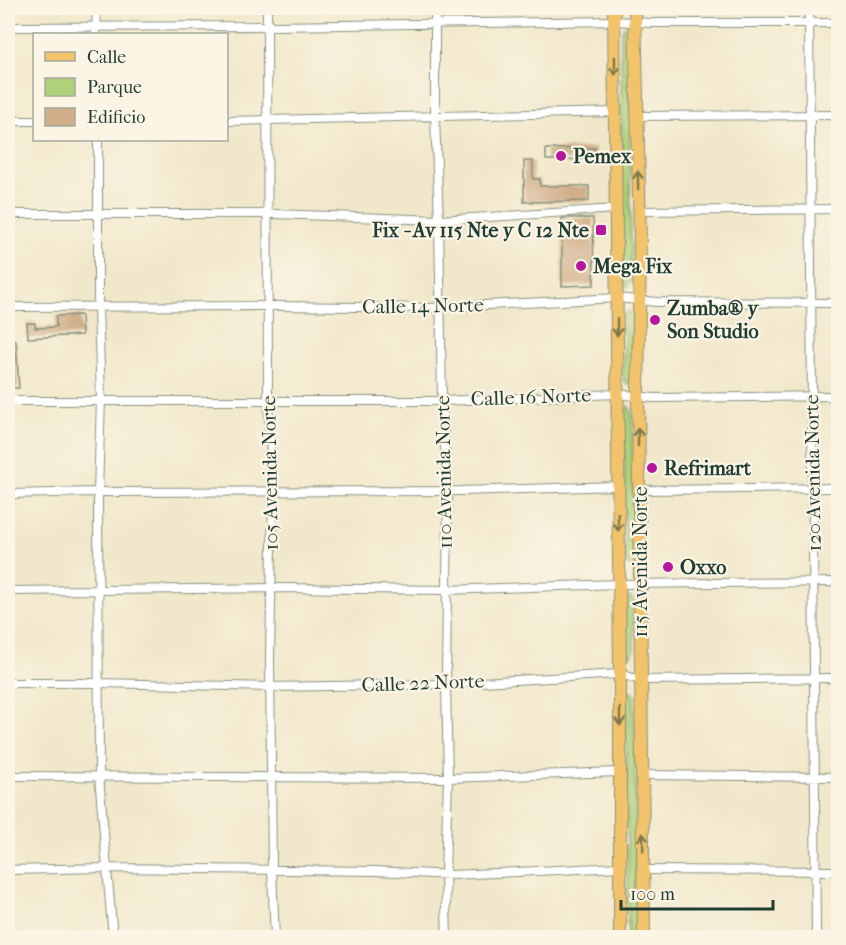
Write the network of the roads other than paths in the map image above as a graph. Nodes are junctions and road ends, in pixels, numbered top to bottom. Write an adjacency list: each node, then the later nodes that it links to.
1 (97, 8): 14 (street)
2 (267, 8): 12 (street, 105 Avenida Norte)
3 (435, 8): 11 (street, 110 Avenida Norte)
4 (614, 8): 7 (main road, 115 Avenida Norte)
5 (635, 8): 8 (main road, 115 Avenida Norte)
6 (809, 8): 9 (street, 120 Avenida Norte)
7 (614, 21): 8 (street); 11 (street); 15 (main road, 115 Avenida Norte, one-way to 15)
8 (635, 21): 9 (street); 18 (main road, 115 Avenida Norte)
9 (809, 22): 10 (street); 16 (street, 120 Avenida Norte)
10 (838, 23)
11 (435, 24): 12 (street); 19 (street, 110 Avenida Norte)
12 (267, 26): 14 (street); 23 (street, 105 Avenida Norte)
13 (8, 27): 14 (street)
14 (96, 30)
15 (615, 112): 19 (street); 25 (main road, 115 Avenida Norte)
16 (810, 114): 17 (street); 18 (street); 26 (street, 120 Avenida Norte)
17 (838, 115)
18 (637, 116): 28 (main road, 115 Avenida Norte, one-way to 18)
19 (435, 117): 23 (street); 32 (street, 110 Avenida Norte)
20 (8, 121): 21 (street)
21 (33, 122)
22 (228, 122): 23 (street)
23 (267, 122): 30 (street, 105 Avenida Norte)
24 (98, 141): 31 (street)
25 (616, 209): 32 (street); 33 (main road, 115 Avenida Norte)
26 (810, 209): 27 (street); 28 (street); 35 (street, 120 Avenida Norte)
27 (838, 209)
28 (638, 210): 34 (main road, 115 Avenida Norte)
29 (8, 214): 31 (street)
30 (267, 214): 31 (street); 32 (street); 37 (street, 105 Avenida Norte)
31 (97, 215): 39 (street)
32 (439, 220): 40 (street, 110 Avenida Norte)
33 (617, 298): 34 (street, Calle 14 Norte); 40 (street, Calle 14 Norte); 41 (main road, 115 Avenida Norte, one-way to 41)
34 (639, 302): 35 (street, Calle 14 Norte); 44 (main road, 115 Avenida Norte)
35 (811, 303): 36 (street, Calle 14 Norte); 42 (street, 120 Avenida Norte)
36 (838, 303)
37 (267, 306): 39 (street, Calle 14 Norte); 40 (street, Calle 14 Norte); 46 (street, 105 Avenida Norte)
38 (8, 307): 39 (street, Calle 14 Norte)
39 (98, 307): 45 (street)
40 (441, 307): 48 (street, 110 Avenida Norte)
41 (617, 394): 44 (street, Calle 16 Norte); 48 (street, Calle 16 Norte); 49 (main road, 115 Avenida Norte)
42 (812, 396): 43 (street, Calle 16 Norte); 44 (street, Calle 16 Norte); 50 (street, 120 Avenida Norte)
43 (838, 396)
44 (638, 397): 52 (main road, 115 Avenida Norte, one-way to 44)
45 (101, 400): 46 (street, Calle 16 Norte); 47 (street, Calle 16 Norte); 54 (street)
46 (268, 400): 48 (street, Calle 16 Norte); 55 (street, 105 Avenida Norte)
47 (8, 401)
48 (442, 401): 53 (street, 110 Avenida Norte)
49 (618, 486): 53 (street); 59 (main road, 115 Avenida Norte, one-way to 59)
50 (813, 488): 51 (street); 52 (street); 57 (street, 120 Avenida Norte)
51 (838, 488)
52 (640, 490): 60 (main road, 115 Avenida Norte)
53 (447, 491): 55 (street); 62 (street, 110 Avenida Norte)
54 (98, 492): 55 (street); 56 (street); 64 (street)
55 (273, 492): 61 (street, 105 Avenida Norte)
56 (8, 494)
57 (814, 581): 58 (street); 60 (street); 67 (street, 120 Avenida Norte)
58 (838, 582)
59 (619, 584): 60 (street); 62 (street); 65 (main road, 115 Avenida Norte)
60 (640, 584): 68 (main road, 115 Avenida Norte)
61 (271, 589): 62 (street); 64 (street); 72 (street, 105 Avenida Norte)
62 (446, 590): 71 (street, 110 Avenida Norte)
63 (8, 591): 64 (street)
64 (98, 591): 70 (street)
65 (620, 674): 68 (street, Calle 22 Norte); 71 (street, Calle 22 Norte); 73 (main road, 115 Avenida Norte, one-way to 73)
66 (838, 678): 67 (street, Calle 22 Norte)
67 (814, 679): 68 (street, Calle 22 Norte); 78 (street, 120 Avenida Norte)
68 (640, 680): 74 (main road, 115 Avenida Norte)
69 (8, 683): 70 (street, Calle 22 Norte)
70 (99, 683): 72 (street, Calle 22 Norte); 76 (street)
71 (446, 684): 72 (street, Calle 22 Norte); 80 (street, 110 Avenida Norte)
72 (271, 687): 77 (street, 105 Avenida Norte)
73 (619, 772): 80 (street); 81 (main road, 115 Avenida Norte)
74 (641, 775): 78 (street); 84 (main road, 115 Avenida Norte, one-way to 74)
75 (8, 776): 76 (street)
76 (99, 776): 77 (street); 82 (street)
77 (271, 777): 80 (street); 86 (street, 105 Avenida Norte)
78 (815, 777): 79 (street); 85 (street, 120 Avenida Norte)
79 (838, 777)
80 (448, 778): 88 (street, 110 Avenida Norte)
81 (620, 867): 88 (street); 92 (main road, 115 Avenida Norte)
82 (107, 868): 83 (street); 86 (street); 89 (street)
83 (8, 870)
84 (644, 870): 85 (street); 93 (main road, 115 Avenida Norte)
85 (816, 870): 87 (street); 94 (street, 120 Avenida Norte)
86 (272, 871): 88 (street); 90 (street, 105 Avenida Norte)
87 (838, 871)
88 (445, 875): 91 (street, 110 Avenida Norte)
89 (113, 938)
90 (275, 938)
91 (447, 938)
92 (620, 938)
93 (644, 938)
94 (816, 938)

